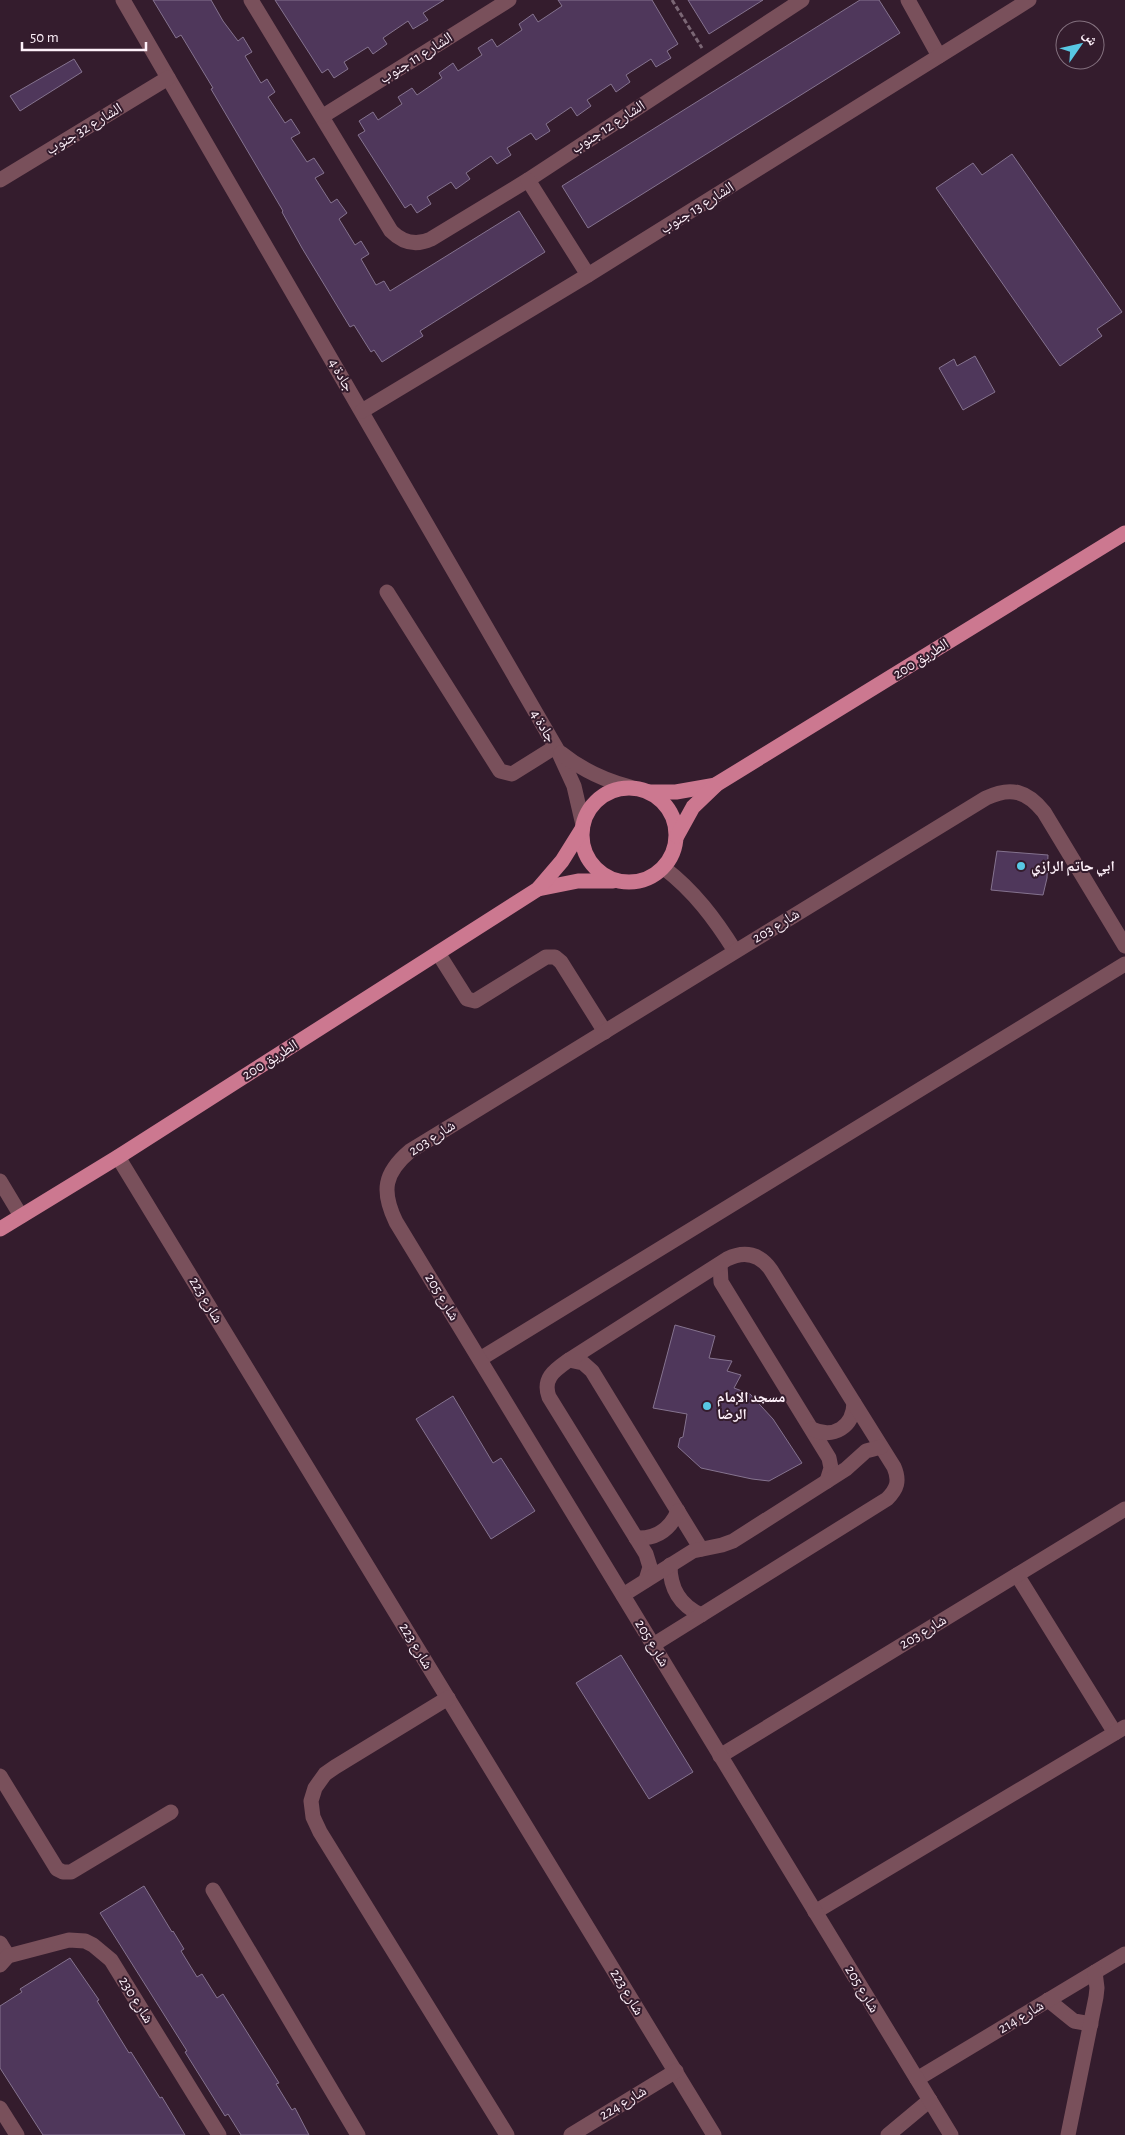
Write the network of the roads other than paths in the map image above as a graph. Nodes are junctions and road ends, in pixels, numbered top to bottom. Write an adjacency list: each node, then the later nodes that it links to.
1 (123, 0): 8 (street, جادة 4)
2 (251, 0): 9 (street)
3 (509, 0): 9 (street, الشارع 11 جنوب)
4 (802, 0): 11 (street, الشارع 12 جنوب)
5 (908, 0): 7 (street)
6 (1029, 0): 7 (street, الشارع 13 جنوب)
7 (939, 56): 12 (street, الشارع 13 جنوب)
8 (168, 78): 10 (street, الشارع 32 جنوب); 13 (street, جادة 4)
9 (323, 116): 11 (street, الشارع 12 جنوب)
10 (0, 180)
11 (528, 180): 12 (street)
12 (588, 275): 13 (street, الشارع 13 جنوب)
13 (362, 411): 16 (street, جادة 4)
14 (1125, 533): 17 (main road, الطريق 200)
15 (387, 592): 16 (street)
16 (557, 749): 18 (street, جادة 4); 20 (street, جادة 4)
17 (717, 784): 19 (main road, الطريق 200); 21 (main road, الطريق 200)
18 (630, 787): 19 (main road); 20 (main road)
19 (649, 792): 21 (main road)
20 (582, 827): 23 (main road); 24 (main road, الطريق 200)
21 (677, 836): 22 (main road)
22 (664, 868): 23 (main road); 26 (street)
23 (620, 882): 24 (main road, الطريق 200)
24 (538, 890): 27 (main road, الطريق 200)
25 (1125, 946): 26 (street, شارع 203)
26 (735, 951): 29 (street, شارع 203)
27 (438, 953): 29 (street); 30 (main road, الطريق 200)
28 (1125, 964): 36 (street)
29 (605, 1032): 32 (street, شارع 203)
30 (118, 1157): 33 (main road, الطريق 200); 52 (street, شارع 223)
31 (0, 1181): 33 (street)
32 (387, 1182): 36 (street, شارع 205)
33 (21, 1216): 34 (main road, الطريق 200)
34 (0, 1229)
35 (720, 1264): 37 (street); 38 (street); 39 (street)
36 (480, 1359): 49 (street, شارع 205)
37 (569, 1360): 43 (street); 44 (street)
38 (854, 1403): 39 (street); 40 (street)
39 (812, 1429): 41 (street)
40 (882, 1447): 41 (street); 50 (street)
41 (828, 1481): 45 (street)
42 (1125, 1509): 47 (street, شارع 203)
43 (678, 1511): 44 (street); 45 (street)
44 (636, 1538): 48 (street)
45 (701, 1549): 46 (street)
46 (670, 1565): 48 (street); 50 (street)
47 (1017, 1575): 53 (street); 54 (street, شارع 203)
48 (646, 1580): 49 (street)
49 (623, 1595): 51 (street, شارع 205)
50 (701, 1615): 51 (street)
51 (653, 1645): 54 (street, شارع 205)
52 (448, 1698): 65 (street, شارع 223); 72 (street)
53 (1120, 1730): 58 (street)
54 (720, 1756): 58 (street, شارع 205)
55 (0, 1776): 56 (street)
56 (171, 1812)
57 (213, 1890): 71 (street)
58 (815, 1912): 66 (street, شارع 205)
59 (0, 1943): 61 (street, شارع 230)
60 (1125, 1954): 62 (street, شارع 214)
61 (4, 1960): 70 (street, شارع 230)
62 (1095, 1972): 63 (street, شارع 214); 64 (street)
63 (1048, 2000): 64 (street); 66 (street, شارع 214)
64 (1091, 2024): 77 (street)
65 (676, 2071): 73 (street, شارع 224); 74 (street, شارع 223)
66 (917, 2079): 67 (street, شارع 205)
67 (930, 2100): 75 (street); 76 (street, شارع 205)
68 (0, 2108): 69 (street)
69 (17, 2135)
70 (219, 2135)
71 (358, 2135)
72 (506, 2135)
73 (571, 2135)
74 (714, 2135)
75 (888, 2135)
76 (950, 2135)
77 (1068, 2135)

